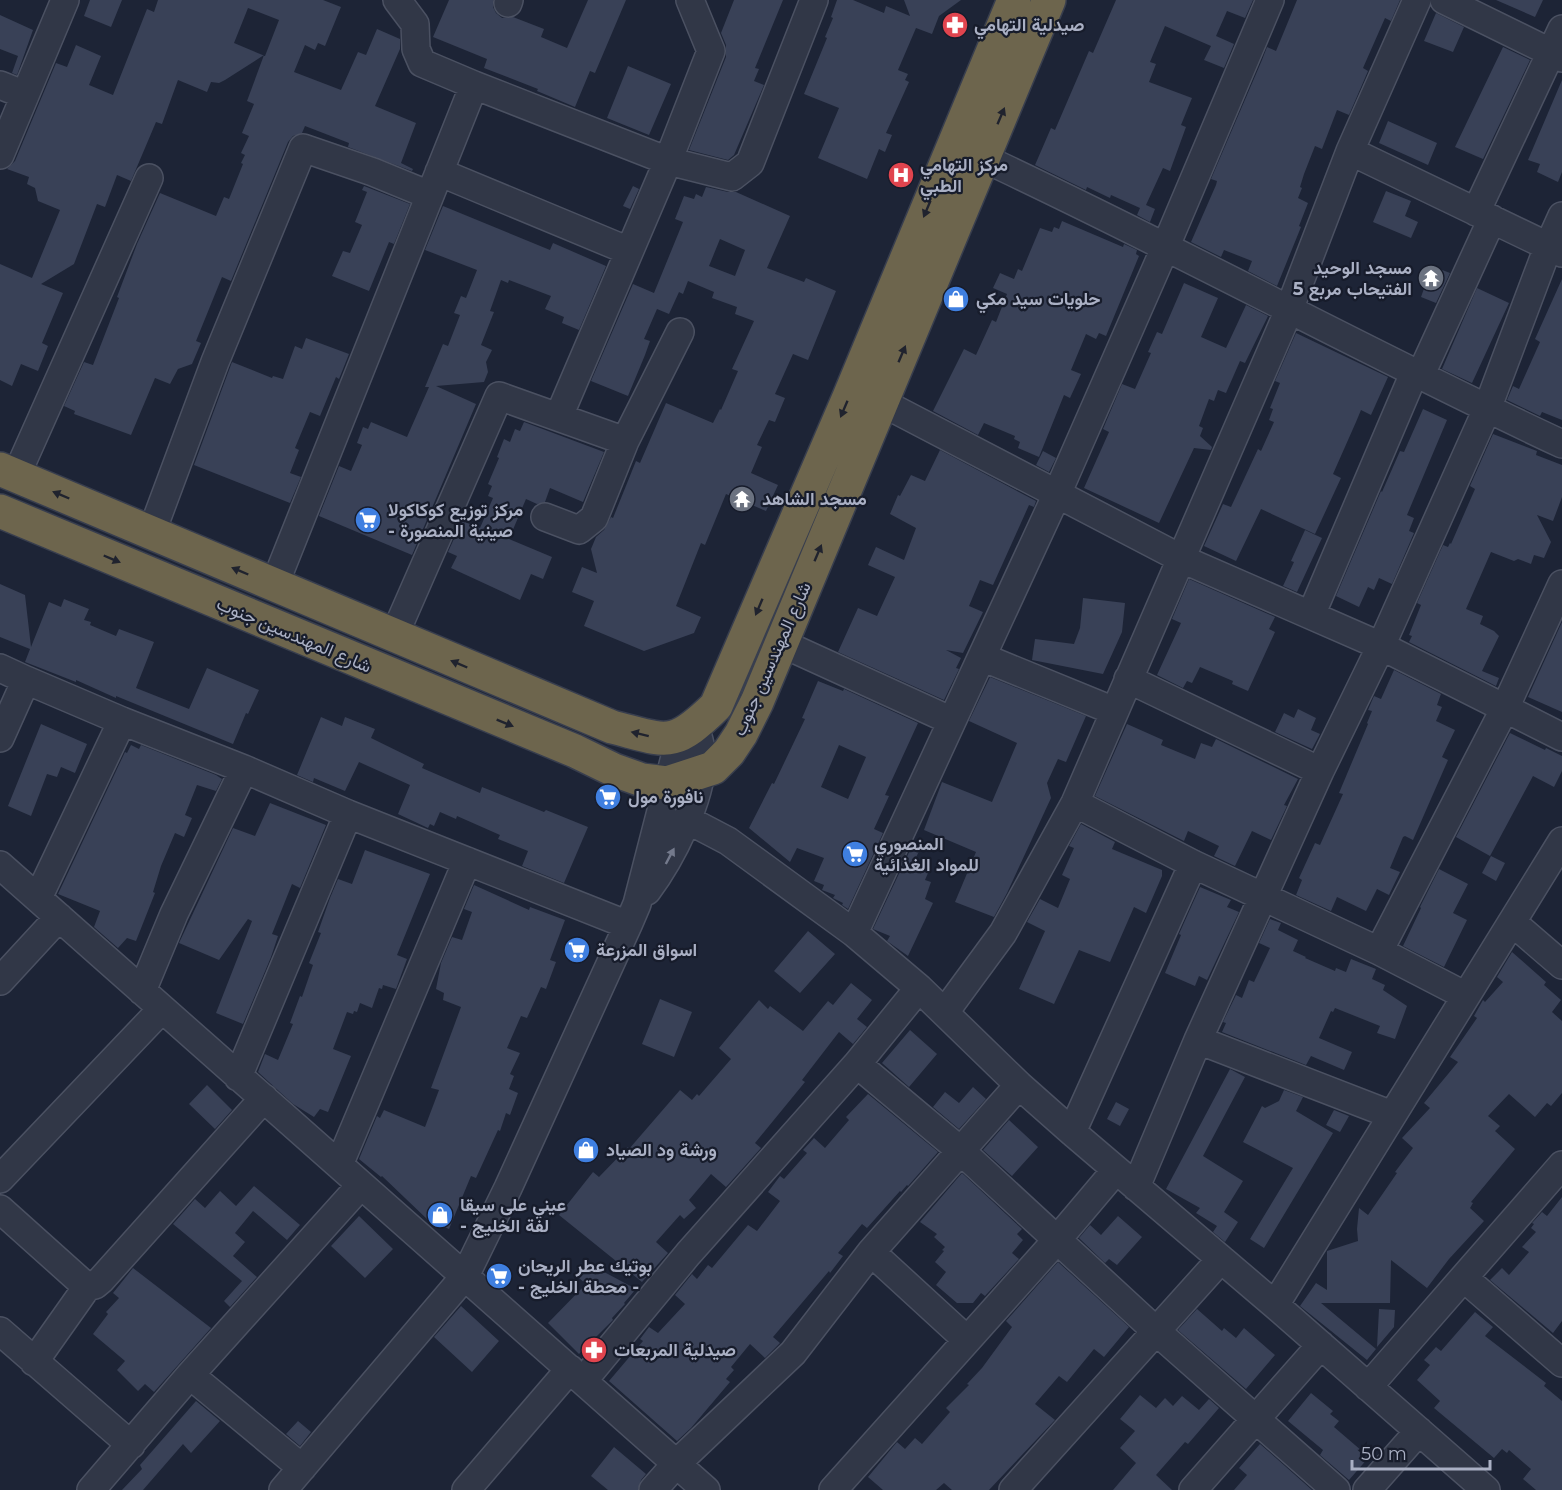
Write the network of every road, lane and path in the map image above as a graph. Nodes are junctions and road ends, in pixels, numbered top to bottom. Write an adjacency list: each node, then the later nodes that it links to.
1 (65, 0): 13 (street)
2 (397, 0): 12 (street)
3 (690, 0): 17 (street)
4 (814, 0): 17 (street)
5 (1014, 0): 53 (highway, شارع المهندسين جنوب, one-way to 53)
6 (1049, 0): 16 (highway, شارع المهندسين جنوب, one-way to 6)
7 (1270, 0): 22 (street)
8 (1418, 0): 14 (street)
9 (1444, 0): 10 (street)
10 (1558, 46): 20 (street)
11 (0, 85): 13 (street)
12 (474, 85): 17 (street); 19 (street)
13 (25, 95): 15 (street)
14 (1350, 151): 20 (street); 25 (street)
15 (0, 155)
16 (983, 158): 22 (street); 28 (highway, شارع المهندسين جنوب, one-way to 16)
17 (668, 161): 24 (street)
18 (149, 178): 33 (street)
19 (434, 184): 24 (street); 37 (street); 40 (street)
20 (1484, 216): 23 (street); 27 (street)
21 (1562, 216): 23 (street)
22 (1165, 248): 25 (street); 34 (street)
23 (1555, 250): 29 (street)
24 (629, 251): 30 (street)
25 (1289, 310): 27 (street); 38 (street)
26 (680, 332): 31 (street)
27 (1418, 373): 29 (street); 41 (street)
28 (881, 402): 34 (street); 43 (highway, شارع المهندسين جنوب, one-way to 28)
29 (1487, 409): 32 (street); 44 (street)
30 (559, 416): 31 (street); 42 (street)
31 (625, 441): 36 (street)
32 (1562, 444)
33 (8, 473): 37 (highway, شارع المهندسين جنوب, one-way to 33)
34 (1057, 494): 38 (street); 45 (street)
35 (0, 511): 59 (highway, شارع المهندسين جنوب, one-way to 59)
36 (545, 517)
37 (151, 534): 40 (highway, شارع المهندسين جنوب, one-way to 37)
38 (1182, 559): 41 (street); 47 (street)
39 (1562, 584): 49 (street)
40 (274, 586): 42 (highway, شارع المهندسين جنوب)
41 (1311, 615): 44 (street)
42 (394, 636): 53 (highway, شارع المهندسين جنوب, one-way to 42)
43 (781, 643): 52 (street); 58 (highway, شارع المهندسين جنوب)
44 (1381, 646): 49 (street); 57 (street)
45 (982, 657): 50 (street); 52 (street)
46 (0, 668): 48 (street)
47 (1128, 679): 50 (street); 57 (street)
48 (26, 680): 51 (street); 55 (street)
49 (1505, 708): 54 (street); 73 (street)
50 (1114, 711): 60 (street)
51 (122, 721): 56 (street); 68 (street)
52 (952, 721): 72 (street)
53 (684, 732): 58 (street); 59 (street)
54 (1562, 737)
55 (0, 738)
56 (244, 769): 61 (street); 77 (street)
57 (1320, 771): 67 (street)
58 (700, 773): 59 (highway, شارع المهندسين جنوب); 62 (street)
59 (667, 783): 69 (street)
60 (1075, 803): 65 (street); 80 (street)
61 (348, 814): 64 (street); 83 (street)
62 (686, 819): 69 (street, one-way to 62); 72 (street)
63 (1562, 842): 71 (street)
64 (467, 861): 69 (street); 89 (street)
65 (1193, 864): 67 (street); 87 (street)
66 (0, 865): 68 (street)
67 (1263, 896): 73 (street); 81 (street)
68 (38, 898): 70 (street)
69 (633, 915): 98 (street)
70 (59, 917): 75 (street); 77 (street)
71 (1512, 922): 74 (street); 78 (street)
72 (854, 933): 76 (street)
73 (1379, 951): 78 (street)
74 (1562, 965)
75 (0, 981)
76 (919, 988): 80 (street); 82 (street)
77 (142, 991): 79 (street)
78 (1466, 996): 86 (street)
79 (162, 1009): 83 (street); 92 (street)
80 (945, 1012): 84 (street)
81 (1198, 1040): 86 (street); 91 (street)
82 (857, 1064): 88 (street); 109 (street)
83 (238, 1077): 85 (street)
84 (1019, 1085): 87 (street); 88 (street)
85 (264, 1098): 89 (street); 100 (street)
86 (1392, 1115): 101 (street)
87 (1072, 1132): 91 (street)
88 (961, 1151): 95 (street); 96 (street)
89 (339, 1165): 93 (street)
90 (1562, 1165): 99 (street)
91 (1126, 1178): 95 (street); 97 (street)
92 (0, 1179)
93 (361, 1185): 98 (street); 108 (street)
94 (0, 1209): 100 (street)
95 (1056, 1241): 103 (street); 104 (street)
96 (871, 1252): 104 (street); 114 (street)
97 (1221, 1259): 101 (street); 103 (street)
98 (465, 1276): 109 (street); 115 (street)
99 (1464, 1278): 107 (street); 110 (street)
100 (87, 1287): 106 (street)
101 (1275, 1305): 105 (street)
102 (0, 1331): 106 (street)
103 (1156, 1331): 111 (street); 122 (street)
104 (968, 1340): 121 (street)
105 (1321, 1345): 110 (street); 111 (street)
106 (34, 1362): 113 (street)
107 (1562, 1363)
108 (190, 1375): 113 (street); 115 (street)
109 (577, 1375): 114 (street); 118 (street)
110 (1368, 1387): 112 (street)
111 (1255, 1419): 123 (street); 124 (street)
112 (1419, 1431): 125 (street); 126 (street)
113 (131, 1445): 116 (street)
114 (676, 1464): 119 (street); 120 (street)
115 (302, 1468): 117 (street)
116 (91, 1490)
117 (283, 1490)
118 (466, 1490)
119 (653, 1490)
120 (706, 1490)
121 (832, 1490)
122 (1013, 1490)
123 (1193, 1490)
124 (1336, 1490)
125 (1367, 1490)
126 (1486, 1490)

